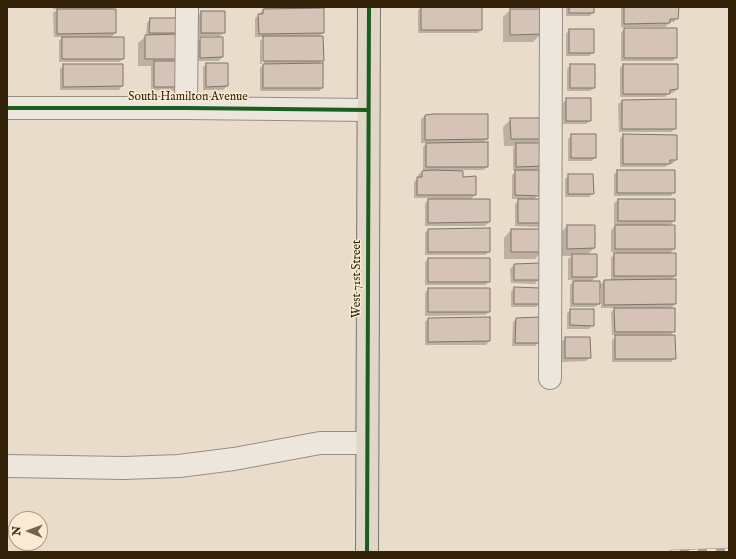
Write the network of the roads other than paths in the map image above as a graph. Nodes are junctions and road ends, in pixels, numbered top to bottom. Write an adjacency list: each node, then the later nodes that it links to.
1 (187, 7): 5 (street)
2 (369, 7): 6 (main road, West 71st Street)
3 (551, 7): 7 (street)
4 (7, 108): 5 (street, South Hamilton Avenue)
5 (186, 108): 6 (street, South Hamilton Avenue)
6 (368, 110): 8 (main road, West 71st Street)
7 (550, 378)
8 (368, 443): 9 (street); 10 (main road, West 71st Street)
9 (7, 466)
10 (367, 552)

